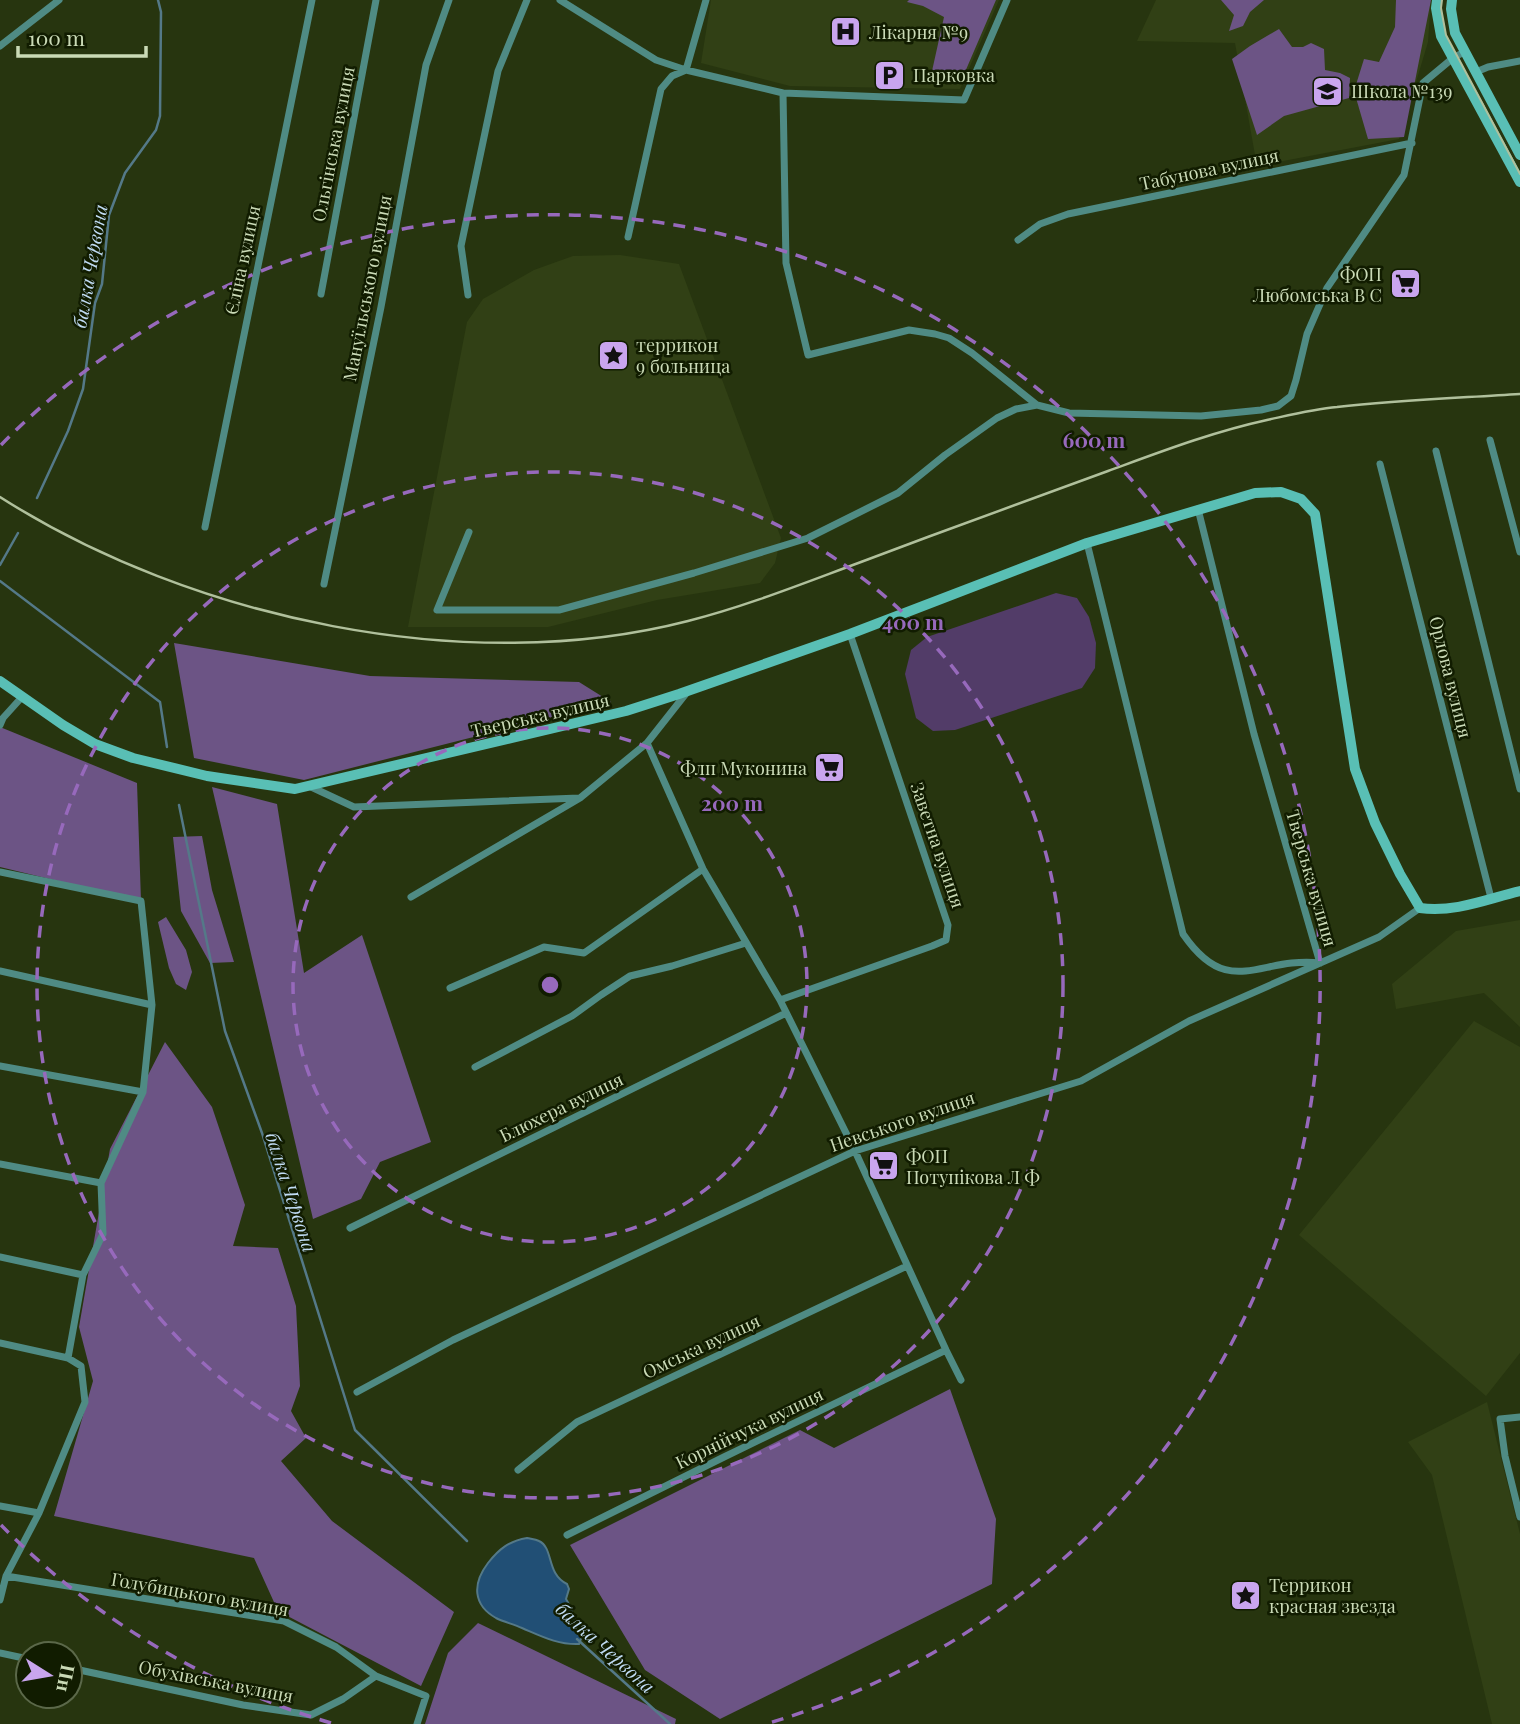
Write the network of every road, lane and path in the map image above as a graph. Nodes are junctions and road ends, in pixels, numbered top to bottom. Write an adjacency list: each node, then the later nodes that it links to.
1 (59, 0): 11 (street)
2 (312, 0): 30 (street, Єліна вулиця)
3 (376, 0): 23 (street, Ольгінська вулиця)
4 (449, 0): 34 (street, Мануїльського вулиця)
5 (527, 0): 24 (street)
6 (560, 0): 15 (street)
7 (706, 0): 15 (street)
8 (1007, 0): 17 (street)
9 (1437, 0): 13 (main road)
10 (1452, 0): 12 (main road)
11 (0, 46)
12 (1464, 52): 13 (street); 16 (main road)
13 (1454, 58): 18 (street); 20 (main road)
14 (1520, 61): 16 (street)
15 (687, 70): 17 (street); 21 (street)
16 (1476, 72): 19 (main road)
17 (783, 93): 25 (street)
18 (1412, 142): 22 (street, Табунова вулиця); 25 (street)
19 (1520, 155)
20 (1520, 182)
21 (628, 237)
22 (1018, 240)
23 (321, 294)
24 (468, 295)
25 (1037, 405): 31 (street)
26 (1490, 440): 33 (street)
27 (1436, 451): 42 (street)
28 (1380, 464): 48 (street, Орлова вулиця)
29 (1198, 509): 32 (main road, Тверська вулиця); 49 (main road, Тверська вулиця); 51 (street, Тверська вулиця)
30 (205, 527)
31 (469, 532)
32 (1087, 543): 35 (main road, Тверська вулиця); 51 (street, Тверська вулиця)
33 (1520, 552)
34 (324, 584)
35 (850, 634): 37 (main road, Тверська вулиця); 54 (street, Заветна вулиця)
36 (0, 681): 38 (main road, Тверська вулиця)
37 (689, 691): 40 (street); 41 (main road, Тверська вулиця)
38 (22, 697): 39 (street); 41 (main road, Тверська вулиця)
39 (0, 725)
40 (646, 743): 43 (street); 44 (street)
41 (308, 786): 43 (street)
42 (1520, 789)
43 (580, 798): 47 (street)
44 (704, 869): 50 (street); 53 (street)
45 (0, 872): 55 (street)
46 (1520, 891): 48 (main road)
47 (411, 897)
48 (1491, 898): 49 (main road)
49 (1420, 908): 51 (street, Невського вулиця)
50 (746, 943): 54 (street); 58 (street)
51 (1320, 963): 60 (street, Невського вулиця)
52 (0, 971): 55 (street)
53 (450, 988)
54 (780, 1000): 56 (street)
55 (152, 1005): 59 (street)
56 (786, 1013): 60 (street); 63 (street, Блюхера вулиця)
57 (0, 1066): 59 (street)
58 (475, 1067)
59 (143, 1093): 62 (street)
60 (855, 1151): 65 (street); 71 (street, Невського вулиця)
61 (0, 1164): 62 (street)
62 (101, 1183): 66 (street)
63 (350, 1228)
64 (0, 1257): 66 (street)
65 (907, 1266): 68 (street); 73 (street, Омська вулиця)
66 (83, 1275): 69 (street)
67 (0, 1343): 69 (street)
68 (946, 1350): 70 (street); 77 (street, Корнійчука вулиця)
69 (68, 1358): 75 (street)
70 (961, 1380)
71 (357, 1392)
72 (1520, 1418): 76 (street)
73 (518, 1470)
74 (0, 1506): 75 (street)
75 (40, 1513): 78 (street)
76 (1520, 1517)
77 (567, 1535)
78 (6, 1576): 79 (street); 81 (street, Голубицького вулиця)
79 (0, 1601)
80 (84, 1671): 81 (street, Обухівська вулиця)
81 (376, 1676): 82 (street)
82 (417, 1724)

